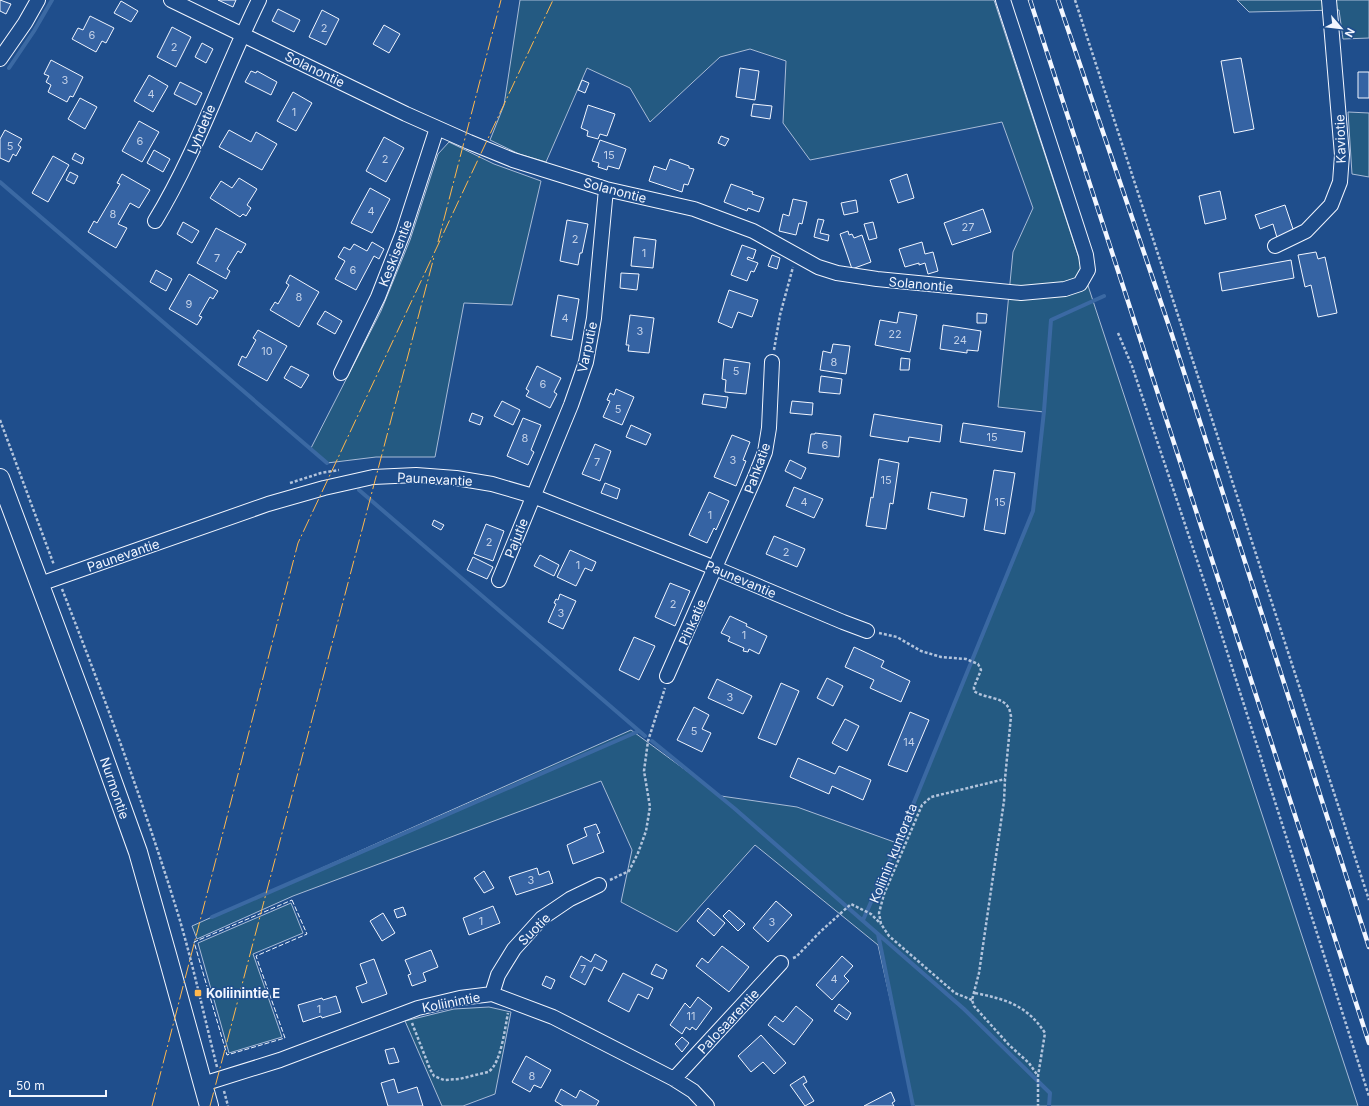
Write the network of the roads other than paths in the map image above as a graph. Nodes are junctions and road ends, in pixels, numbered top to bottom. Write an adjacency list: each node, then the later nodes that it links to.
1 (38, 0): 7 (street)
2 (170, 0): 6 (street, Solanontie)
3 (259, 0): 6 (street, Lyhdetie)
4 (1003, 0): 9 (street, Solanontie)
5 (1328, 0): 11 (street, Kaviotie)
6 (242, 34): 8 (street, Solanontie); 10 (street, Lyhdetie)
7 (0, 59)
8 (437, 128): 9 (street, Solanontie); 13 (street, Keskisentie)
9 (606, 189): 15 (street, Varputie)
10 (155, 221)
11 (1275, 246)
12 (772, 362): 16 (street, Pahkatie)
13 (341, 373)
14 (0, 478): 18 (main road, Nurmontie)
15 (533, 496): 16 (street, Paunevantie); 17 (street, Pajutie); 18 (street, Paunevantie)
16 (715, 568): 19 (street, Paunevantie); 20 (street, Pihkatie)
17 (499, 580)
18 (40, 584): 25 (main road, Nurmontie)
19 (867, 630)
20 (667, 676)
21 (599, 885): 23 (street, Suotie)
22 (781, 963): 24 (street, Palosaarentie)
23 (492, 994): 24 (street, Koliinintie); 25 (street, Koliinintie)
24 (674, 1079): 27 (street, Koliinintie)
25 (203, 1084): 26 (main road, Nurmontie)
26 (209, 1106)
27 (707, 1106)

